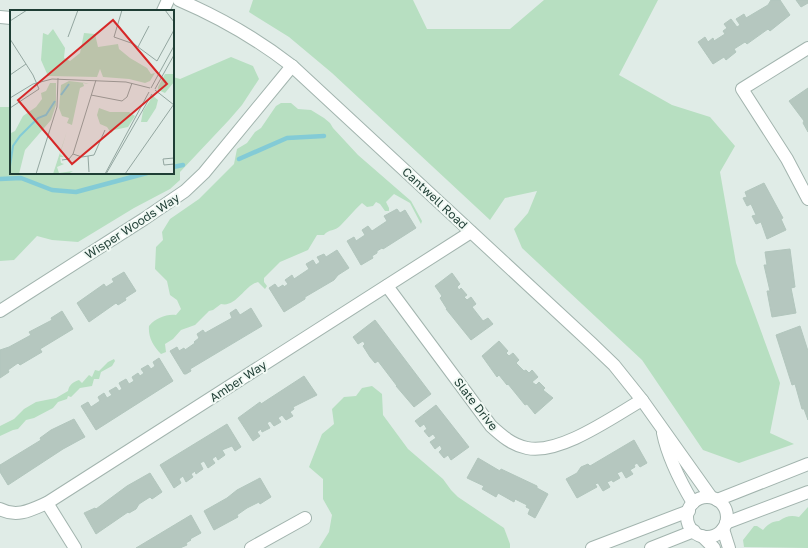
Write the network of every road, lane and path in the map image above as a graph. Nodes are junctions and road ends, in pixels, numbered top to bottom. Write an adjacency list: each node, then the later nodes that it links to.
1 (168, 0): 3 (street)
2 (179, 0): 7 (street, Cantwell Road)
3 (163, 10)
4 (0, 17): 5 (street)
5 (10, 18)
6 (808, 48): 8 (street)
7 (292, 66): 9 (street, Cantwell Road); 11 (street, Wisper Woods Way)
8 (808, 199)
9 (471, 232): 10 (street, Amber Way); 12 (street, Cantwell Road)
10 (387, 286): 12 (street, Slate Drive); 17 (street, Amber Way)
11 (0, 311)
12 (642, 400): 13 (street, Cantwell Road)
13 (662, 430): 16 (street, Cantwell Road); 18 (street, Cantwell Road)
14 (808, 464): 16 (street)
15 (808, 492): 21 (street)
16 (714, 498): 18 (street); 21 (street)
17 (47, 503): 19 (street, Amber Way); 23 (street)
18 (691, 507): 22 (street); 25 (street)
19 (0, 509)
20 (305, 518): 24 (street)
21 (725, 526): 22 (street); 28 (street)
22 (698, 534): 26 (street); 27 (street)
23 (75, 548)
24 (251, 548)
25 (592, 548)
26 (651, 548)
27 (714, 548)
28 (729, 548)

